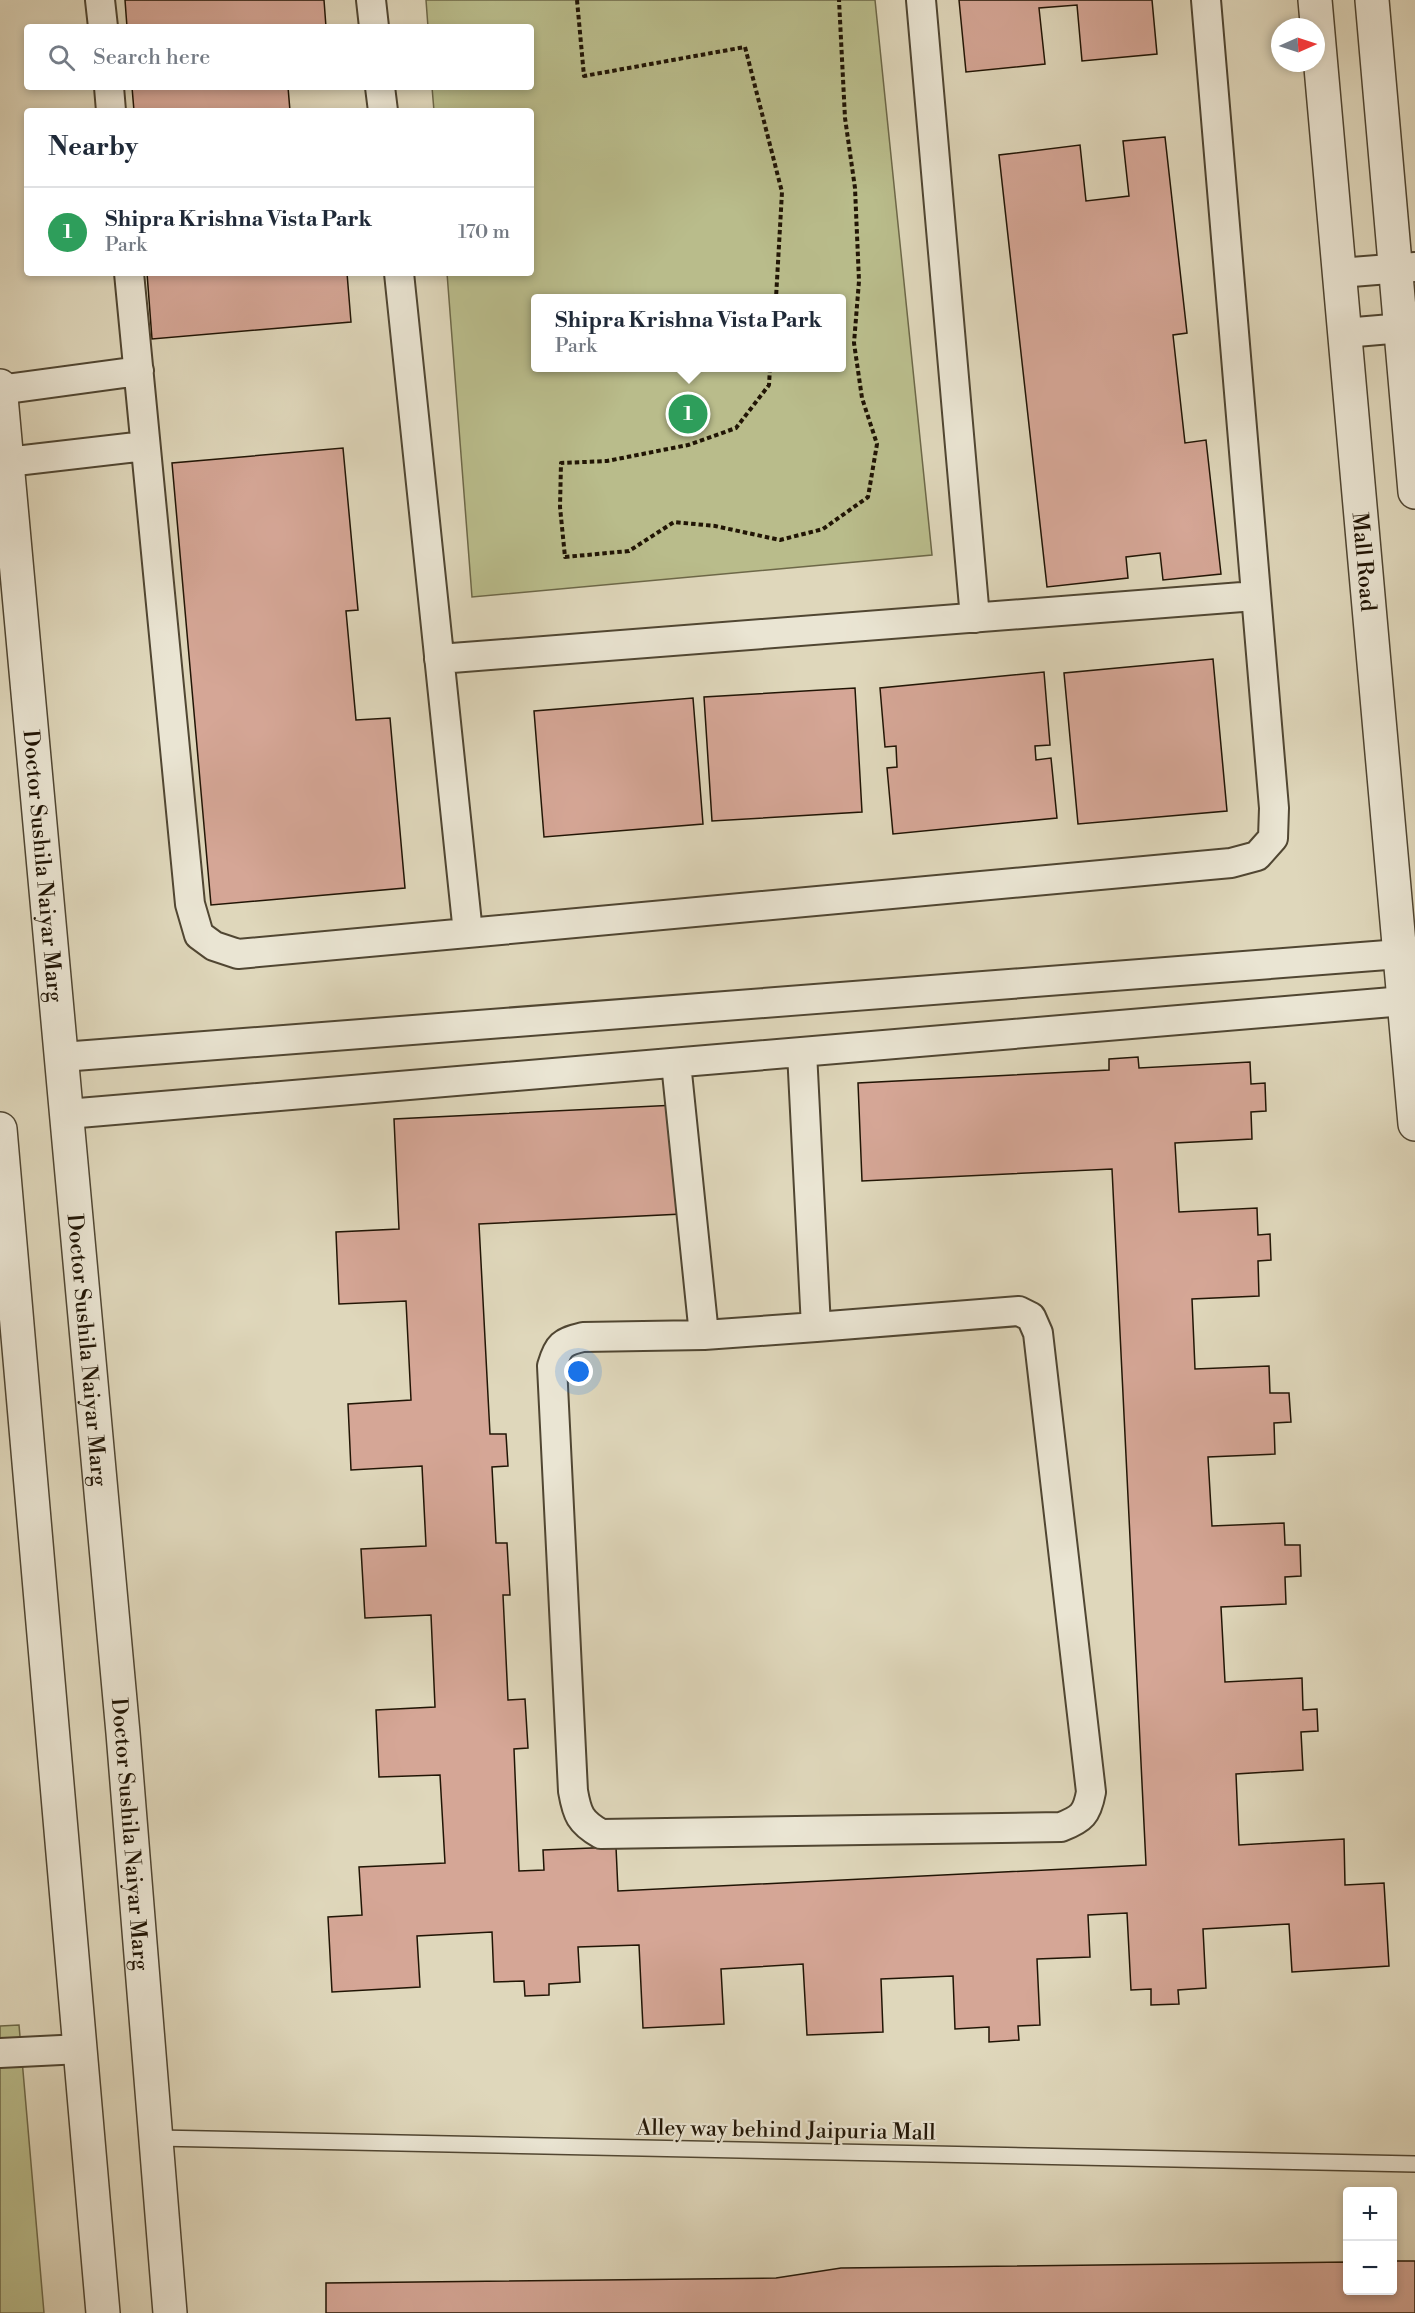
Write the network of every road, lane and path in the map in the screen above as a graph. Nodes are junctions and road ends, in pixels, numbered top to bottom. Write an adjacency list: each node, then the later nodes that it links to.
1 (100, 0): 9 (street)
2 (371, 0): 10 (street)
3 (577, 0): 19 (path)
4 (839, 0): 23 (path)
5 (921, 0): 29 (street)
6 (1206, 0): 28 (street)
7 (1315, 0): 16 (street, Mall Road)
8 (1372, 0): 15 (street)
9 (103, 24)
10 (374, 24)
11 (109, 90): 13 (street)
12 (380, 90): 14 (street)
13 (111, 108)
14 (383, 108)
15 (1406, 268): 16 (street); 20 (street)
16 (1339, 273): 21 (street, Mall Road)
17 (129, 276): 22 (street)
18 (399, 276): 30 (street)
19 (776, 294)
20 (1408, 328): 21 (street); 27 (street)
21 (1344, 333): 32 (street, Mall Road)
22 (139, 371): 24 (street); 25 (street)
23 (770, 372)
24 (0, 388): 26 (street, Doctor Sushila Naiyar Marg)
25 (145, 446): 26 (street); 31 (street)
26 (7, 462): 35 (street, Doctor Sushila Naiyar Marg)
27 (1415, 492)
28 (1255, 597): 29 (street); 31 (street)
29 (975, 618): 30 (street)
30 (439, 659): 31 (street)
31 (468, 933)
32 (1400, 954): 33 (street, Mall Road); 35 (street)
33 (1404, 1001): 34 (street); 38 (street, Mall Road)
34 (802, 1052): 36 (street); 41 (street)
35 (62, 1057): 37 (street, Doctor Sushila Naiyar Marg)
36 (676, 1063): 37 (street); 42 (street)
37 (67, 1114): 45 (street, Doctor Sushila Naiyar Marg)
38 (1415, 1124)
39 (1, 1143): 40 (street)
40 (3, 1207): 43 (street)
41 (816, 1327): 42 (street); 42 (street)
42 (704, 1335)
43 (81, 2049): 44 (street); 47 (street)
44 (0, 2053)
45 (157, 2138): 46 (lane, Alley way behind Jaipuria Mall); 48 (street, Doctor Sushila Naiyar Marg)
46 (1415, 2164)
47 (104, 2313)
48 (170, 2313)

